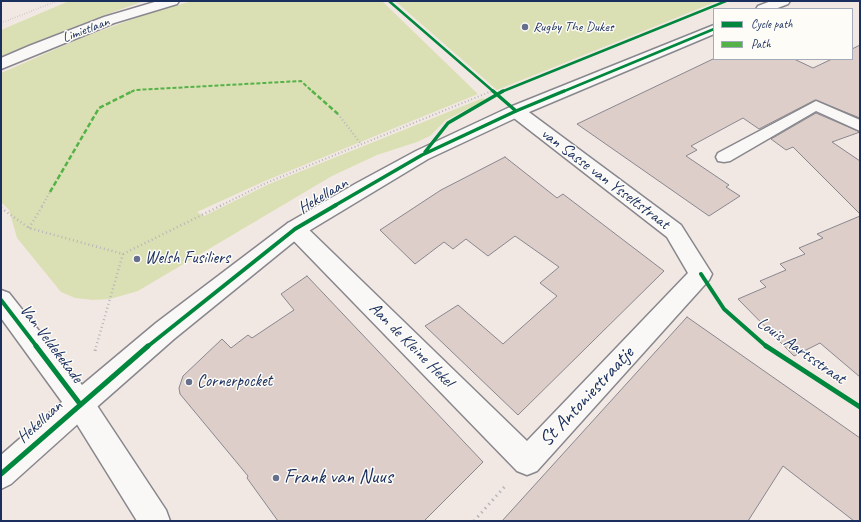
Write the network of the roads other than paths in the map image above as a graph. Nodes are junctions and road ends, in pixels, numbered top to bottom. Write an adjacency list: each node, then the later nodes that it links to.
1 (172, 1): 5 (street, Limietlaan)
2 (783, 1): 3 (street)
3 (766, 8)
4 (713, 29): 6 (street, Hekellaan)
5 (1, 64)
6 (516, 111): 9 (street, Hekellaan); 10 (street, van Sasse van Ysseltstraat)
7 (860, 126): 8 (lane)
8 (724, 157)
9 (295, 229): 12 (street, Hekellaan); 13 (street, Aan de Kleine Hekel)
10 (701, 274): 13 (street, St Antoniestraatje)
11 (1, 300): 12 (street, Van Veldekekade)
12 (80, 404): 14 (street, Hekellaan); 15 (street, Van Veldekekade)
13 (527, 462)
14 (1, 474)
15 (155, 521)

